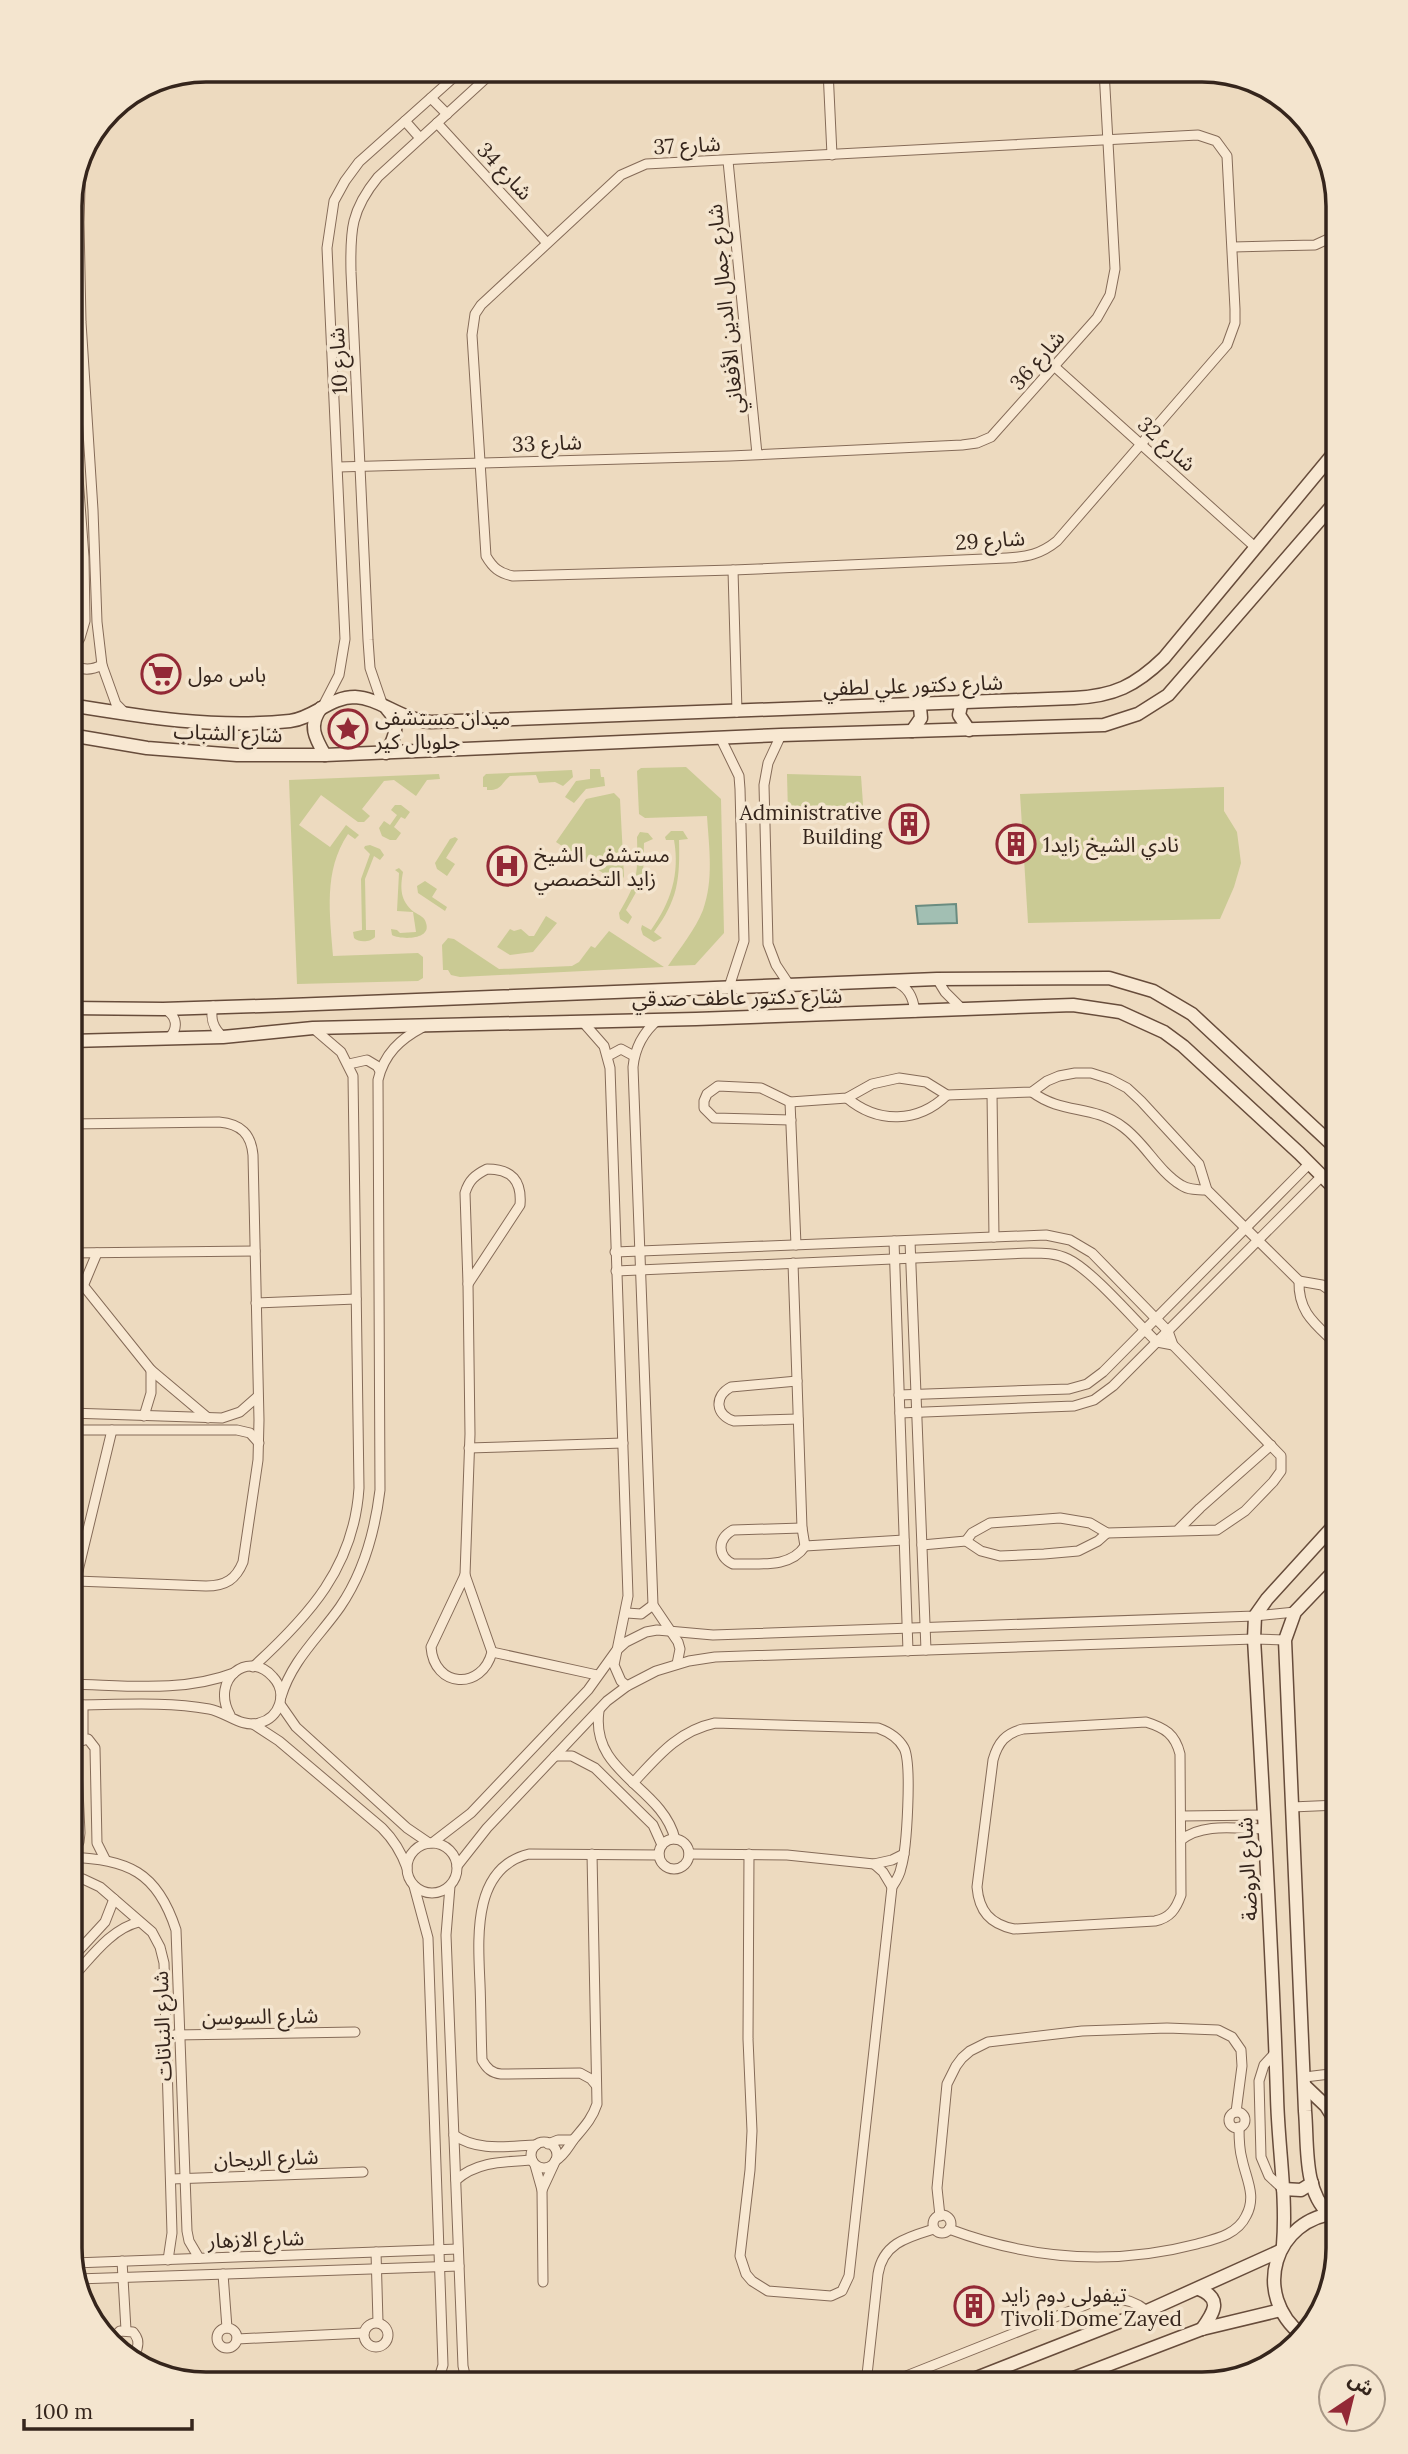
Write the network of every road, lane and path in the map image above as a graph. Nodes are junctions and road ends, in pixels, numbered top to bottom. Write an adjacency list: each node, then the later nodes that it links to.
1 (447, 83): 5 (street, شارع 10)
2 (481, 83): 6 (street, شارع 10)
3 (829, 83): 11 (street)
4 (1105, 83): 10 (street, شارع 36)
5 (430, 98): 6 (street); 7 (street, شارع 10)
6 (447, 114): 8 (street, شارع 10)
7 (405, 121): 9 (street); 22 (street, شارع 10)
8 (437, 123): 9 (street, شارع 10); 14 (street, شارع 34)
9 (421, 138): 23 (street, شارع 10)
10 (1108, 141): 11 (street, شارع 37); 15 (street, شارع 29); 17 (street, شارع 36)
11 (832, 155): 12 (street, شارع 37)
12 (728, 161): 14 (street, شارع 37); 19 (street, شارع جمال الدين الأفغاني)
13 (1326, 240): 15 (street)
14 (547, 243): 21 (street, شارع 37)
15 (1233, 247): 18 (street, شارع 29)
16 (83, 357): 29 (street)
17 (1055, 367): 18 (street, شارع 32); 19 (street, شارع 36)
18 (1142, 445): 25 (street, شارع 32); 27 (street, شارع 29)
19 (757, 454): 21 (street, شارع 33)
20 (1326, 462): 25 (street, شارع دكتور علي لطفي)
21 (479, 463): 23 (street, شارع 33); 27 (street, شارع 29)
22 (338, 467): 23 (street, شارع 33); 37 (street, شارع 10)
23 (360, 467): 35 (street, شارع 10)
24 (1326, 513): 40 (street)
25 (1255, 547): 33 (street, شارع دكتور علي لطفي)
26 (83, 557): 28 (street)
27 (733, 570): 38 (street)
28 (85, 588): 29 (street); 30 (street)
29 (96, 588): 31 (street)
30 (83, 629)
31 (102, 665): 32 (street); 39 (street)
32 (83, 669)
33 (962, 701): 34 (street, شارع دكتور علي لطفي); 40 (street)
34 (915, 703): 38 (street, شارع دكتور علي لطفي); 41 (street)
35 (383, 706): 37 (street, شارع الشباب); 38 (street, شارع دكتور علي لطفي); 45 (street)
36 (83, 707): 39 (street, شارع الشباب)
37 (322, 708): 39 (street, شارع الشباب); 46 (street)
38 (737, 712)
39 (126, 715)
40 (969, 730): 41 (street)
41 (912, 731): 42 (street)
42 (781, 735): 44 (street); 49 (street)
43 (83, 737): 46 (street, شارع الشباب)
44 (721, 739): 45 (street); 50 (street)
45 (386, 753): 46 (street, شارع الشباب)
46 (325, 755)
47 (937, 979): 48 (street, شارع دكتور عاطف صدقي); 54 (street); 74 (street, شارع دكتور عاطف صدقي)
48 (892, 981): 49 (street, شارع دكتور عاطف صدقي); 55 (street)
49 (788, 983): 50 (street, شارع دكتور عاطف صدقي)
50 (729, 987): 51 (street, شارع دكتور عاطف صدقي)
51 (213, 1006): 53 (street, شارع دكتور عاطف صدقي); 60 (street)
52 (83, 1008): 53 (street, شارع دكتور عاطف صدقي)
53 (163, 1009): 61 (street)
54 (964, 1010): 55 (street, شارع دكتور عاطف صدقي); 75 (street, شارع دكتور عاطف صدقي)
55 (915, 1012): 56 (street, شارع دكتور عاطف صدقي)
56 (660, 1018): 57 (street, شارع دكتور عاطف صدقي); 64 (street)
57 (582, 1021): 58 (street, شارع دكتور عاطف صدقي); 63 (street)
58 (425, 1026): 59 (street, شارع دكتور عاطف صدقي); 66 (street)
59 (313, 1028): 60 (street, شارع دكتور عاطف صدقي); 65 (street)
60 (223, 1037): 61 (street, شارع دكتور عاطف صدقي)
61 (169, 1038): 62 (street, شارع دكتور عاطف صدقي)
62 (83, 1041)
63 (608, 1056): 64 (street); 87 (street)
64 (634, 1056): 86 (street)
65 (349, 1064): 66 (street); 99 (street)
66 (380, 1071): 157 (street)
67 (1032, 1092): 68 (street); 78 (street); 78 (street)
68 (992, 1094): 69 (street); 80 (street)
69 (947, 1095): 70 (street); 70 (street)
70 (847, 1098): 71 (street)
71 (790, 1102): 72 (street); 72 (street)
72 (791, 1120): 84 (street)
73 (83, 1124): 85 (street)
74 (1326, 1139)
75 (1309, 1164): 76 (street, شارع دكتور عاطف صدقي); 79 (street)
76 (1322, 1176): 77 (street, شارع دكتور عاطف صدقي); 81 (street)
77 (1326, 1180)
78 (1207, 1190): 79 (street)
79 (1246, 1228): 81 (street); 101 (street)
80 (994, 1237): 83 (street); 101 (street)
81 (1258, 1240): 95 (street); 103 (street)
82 (894, 1241): 83 (street); 84 (street); 91 (street)
83 (910, 1241): 90 (street)
84 (796, 1245): 86 (street)
85 (255, 1251): 89 (street); 100 (street)
86 (640, 1251): 87 (street); 93 (street)
87 (615, 1252): 94 (street)
88 (82, 1253): 89 (street)
89 (97, 1253): 96 (street)
90 (911, 1258): 91 (street); 102 (street); 109 (street)
91 (894, 1259): 92 (street); 110 (street)
92 (793, 1263): 93 (street); 108 (street)
93 (641, 1270): 94 (street); 138 (street)
94 (616, 1271): 123 (street)
95 (1299, 1281): 98 (street); 104 (street)
96 (83, 1284): 107 (street)
97 (468, 1284): 97 (street); 125 (street)
98 (1326, 1288)
99 (356, 1299): 100 (street); 152 (street)
100 (256, 1303): 111 (street)
101 (1156, 1318): 102 (street); 103 (street)
102 (1145, 1330): 105 (street); 109 (street)
103 (1168, 1331): 105 (street); 106 (street)
104 (1326, 1334)
105 (1157, 1342): 106 (street); 113 (street)
106 (1173, 1345): 124 (street)
107 (151, 1370): 115 (street); 116 (street)
108 (797, 1381): 118 (street); 118 (street)
109 (916, 1394): 110 (street); 113 (street)
110 (899, 1395): 112 (street)
111 (257, 1397): 117 (street); 122 (street)
112 (900, 1413): 113 (street); 130 (street)
113 (917, 1413): 132 (street)
114 (82, 1414): 115 (street)
115 (144, 1416): 116 (street)
116 (208, 1418): 117 (street)
117 (222, 1418): 121 (street)
118 (798, 1419): 126 (street)
119 (82, 1430): 120 (street)
120 (112, 1430): 121 (street); 134 (street)
121 (221, 1430): 122 (street)
122 (259, 1443): 137 (street)
123 (623, 1443): 125 (street); 140 (street)
124 (1270, 1445): 127 (street); 127 (street)
125 (469, 1448): 135 (street)
126 (802, 1528): 133 (street); 133 (street)
127 (1179, 1530): 128 (street)
128 (1107, 1533): 131 (street); 131 (street)
129 (1326, 1534): 141 (street)
130 (904, 1540): 133 (street); 142 (street)
131 (966, 1541): 132 (street)
132 (922, 1545): 143 (street)
133 (805, 1546)
134 (82, 1554)
135 (466, 1575): 150 (street); 150 (street)
136 (1326, 1580): 139 (street)
137 (82, 1581)
138 (653, 1605): 140 (street); 144 (street)
139 (1295, 1612): 141 (street); 146 (street)
140 (626, 1613): 148 (street)
141 (1255, 1616): 143 (street); 145 (street, شارع الروضة)
142 (907, 1628): 143 (street); 144 (street); 149 (street)
143 (925, 1628): 147 (street)
144 (668, 1630): 148 (street); 151 (street)
145 (1254, 1639): 146 (street); 147 (street); 169 (street, شارع الروضة)
146 (1286, 1640): 168 (street)
147 (926, 1650): 149 (street)
148 (616, 1651): 154 (street); 156 (street)
149 (908, 1651): 151 (street)
150 (492, 1652): 154 (street)
151 (677, 1664): 156 (street)
152 (253, 1667): 153 (street); 157 (street)
153 (235, 1672): 155 (street); 160 (street)
154 (597, 1675): 174 (street)
155 (82, 1684)
156 (628, 1686): 159 (street)
157 (280, 1700): 161 (street); 174 (street)
158 (83, 1705): 160 (street); 162 (street)
159 (599, 1710): 163 (street); 164 (street)
160 (230, 1716): 161 (street)
161 (253, 1724): 185 (street)
162 (83, 1739): 182 (street)
163 (555, 1756): 165 (street); 184 (street)
164 (619, 1770): 165 (street); 166 (street)
165 (609, 1781): 175 (street)
166 (634, 1783): 172 (street); 179 (street)
167 (1326, 1806): 168 (street)
168 (1292, 1807): 201 (street)
169 (1264, 1815): 170 (street); 171 (street, شارع الروضة)
170 (1181, 1816): 173 (street); 173 (street)
171 (1265, 1829): 173 (street); 197 (street, شارع الروضة)
172 (675, 1839): 175 (street); 177 (street)
173 (1181, 1840)
174 (430, 1843): 184 (street); 185 (street)
175 (662, 1845): 180 (street)
176 (592, 1854): 180 (street); 198 (street); 199 (street)
177 (690, 1854): 178 (street); 180 (street)
178 (749, 1854): 183 (street); 189 (street)
179 (904, 1854): 183 (street); 189 (street)
180 (659, 1855)
181 (82, 1857): 182 (street, شارع النباتات)
182 (105, 1859): 196 (street, شارع النباتات)
183 (874, 1864): 189 (street)
184 (457, 1866): 188 (street)
185 (407, 1868): 187 (street)
186 (82, 1879): 190 (street, شارع النباتات)
187 (414, 1886): 188 (street); 228 (street)
188 (450, 1886): 208 (street)
189 (892, 1887)
190 (114, 1899): 191 (street, شارع النباتات); 192 (street)
191 (139, 1922): 193 (street); 195 (street, شارع النباتات)
192 (82, 1947)
193 (82, 1967)
194 (355, 2032): 196 (street, شارع السوسن)
195 (167, 2035): 196 (street, شارع السوسن); 216 (street, شارع النباتات)
196 (180, 2035): 215 (street, شارع النباتات)
197 (1275, 2053): 205 (street); 219 (street, شارع الروضة)
198 (596, 2057): 199 (street); 202 (street)
199 (580, 2073): 202 (street)
200 (1326, 2076): 201 (street)
201 (1305, 2082): 203 (street); 218 (street)
202 (596, 2085): 209 (street)
203 (1326, 2106)
204 (1238, 2112): 205 (street); 207 (street); 223 (street)
205 (1260, 2112): 206 (street)
206 (1260, 2125): 207 (street); 219 (street)
207 (1241, 2126): 225 (street)
208 (454, 2135): 211 (street); 217 (street)
209 (573, 2140): 210 (street); 212 (street)
210 (548, 2144): 211 (street); 212 (street)
211 (537, 2145): 213 (street)
212 (555, 2162): 213 (street); 220 (street)
213 (534, 2163): 217 (street); 220 (street)
214 (363, 2172): 215 (street, شارع الريحان)
215 (185, 2178): 216 (street, شارع الريحان); 230 (street, شارع النباتات)
216 (171, 2179): 231 (street, شارع النباتات)
217 (456, 2180): 227 (street)
218 (1311, 2183): 219 (street); 221 (street)
219 (1283, 2189): 226 (street, شارع الروضة)
220 (542, 2190): 240 (street)
221 (1326, 2206)
222 (1326, 2215): 226 (street)
223 (940, 2216): 224 (street); 225 (street)
224 (934, 2229): 225 (street); 255 (street)
225 (949, 2229)
226 (1282, 2248): 241 (street); 242 (street, شارع الروضة)
227 (458, 2249): 228 (street, شارع الازهار); 234 (street)
228 (439, 2250): 229 (street, شارع الازهار); 235 (street)
229 (376, 2252): 230 (street, شارع الازهار); 236 (street)
230 (199, 2259): 231 (street, شارع الازهار)
231 (168, 2260): 232 (street, شارع الازهار)
232 (122, 2261): 233 (street, شارع الازهار); 238 (street)
233 (83, 2263)
234 (459, 2266): 235 (street, شارع الازهار); 254 (street)
235 (439, 2267): 236 (street, شارع الازهار); 253 (street)
236 (377, 2269): 237 (street, شارع الازهار); 244 (street)
237 (223, 2274): 238 (street, شارع الازهار); 245 (street)
238 (123, 2277): 239 (street, شارع الازهار); 248 (street)
239 (86, 2279)
240 (543, 2282)
241 (1199, 2289): 243 (street); 247 (street)
242 (1281, 2310): 246 (street); 247 (street)
243 (1147, 2311): 256 (street); 257 (street)
244 (378, 2322): 249 (street); 249 (street)
245 (227, 2328): 251 (street); 251 (street)
246 (1295, 2328)
247 (1202, 2329): 258 (street)
248 (126, 2330): 250 (street); 252 (street)
249 (364, 2333): 251 (street)
250 (118, 2334)
251 (237, 2339)
252 (136, 2349)
253 (441, 2371)
254 (464, 2371)
255 (867, 2372)
256 (917, 2372)
257 (992, 2372)
258 (1090, 2372)

